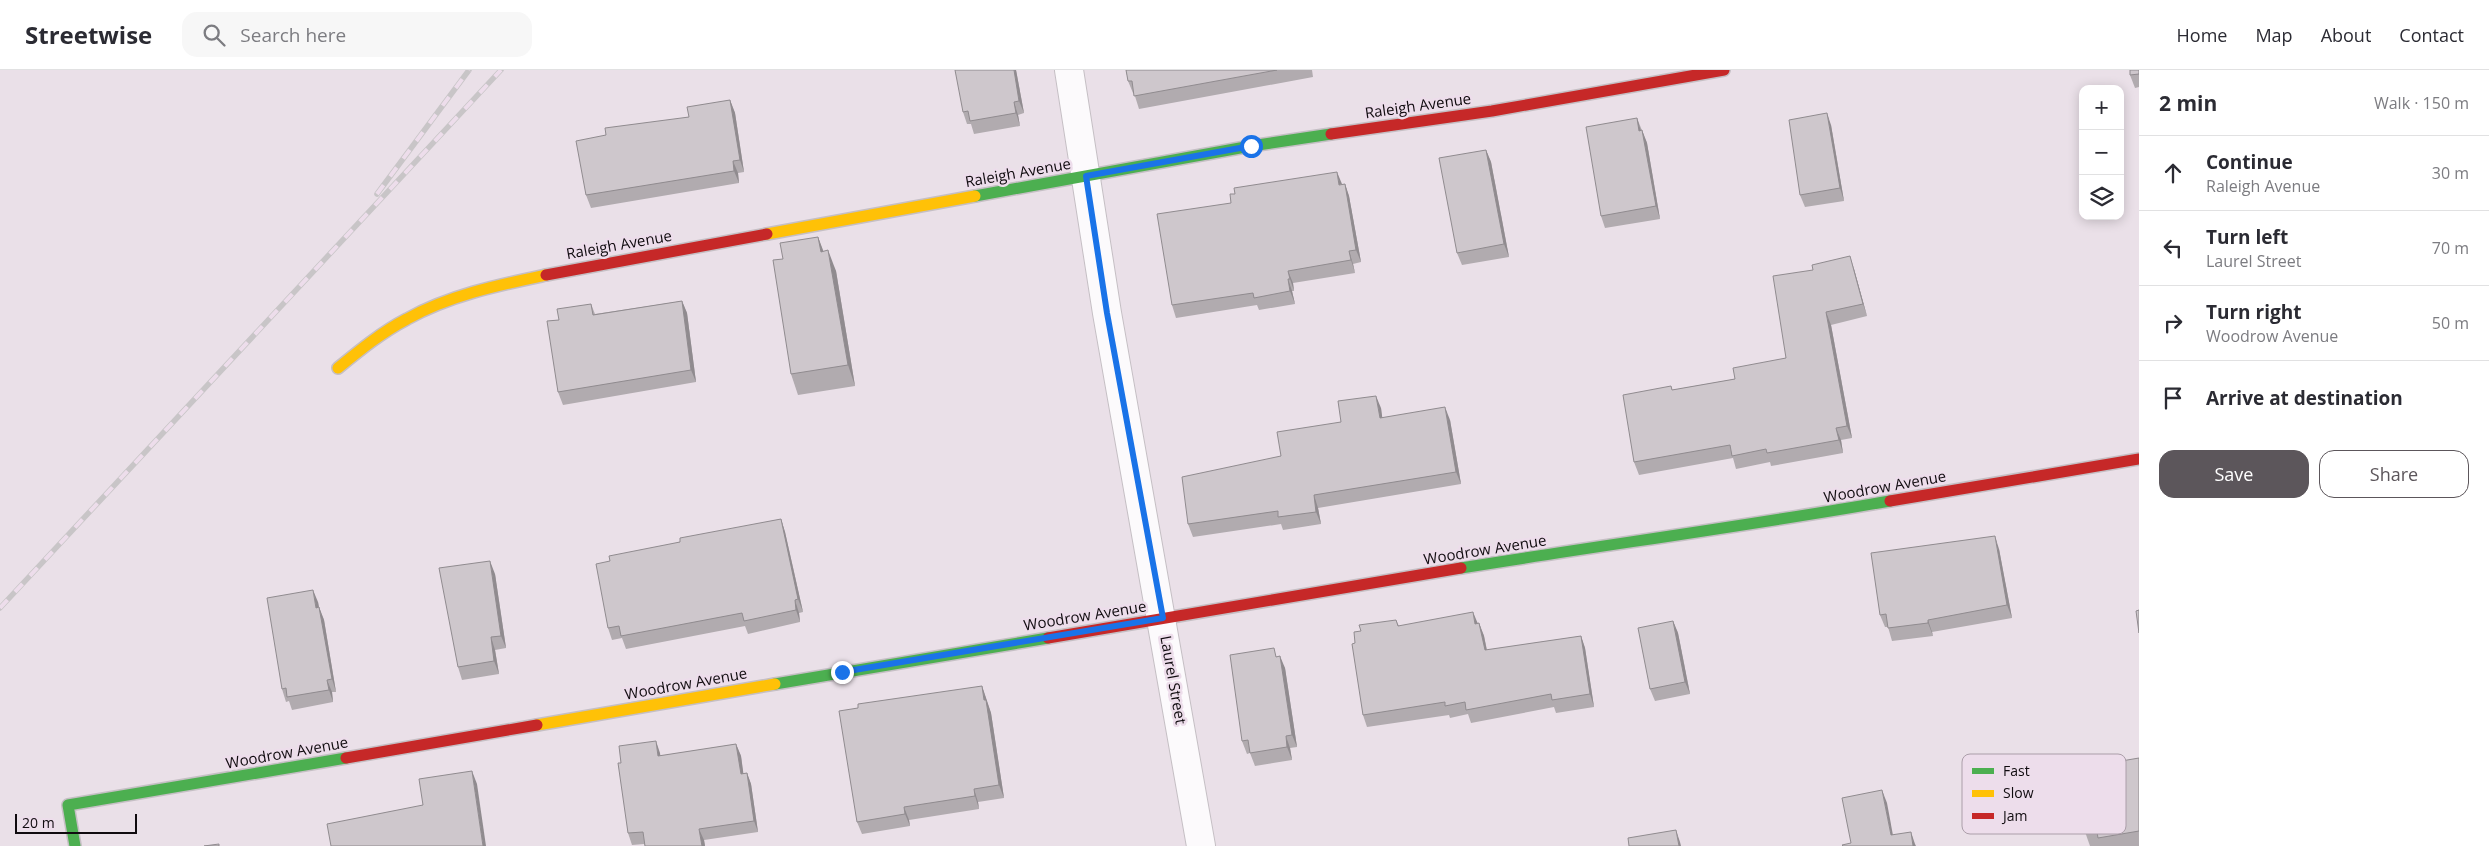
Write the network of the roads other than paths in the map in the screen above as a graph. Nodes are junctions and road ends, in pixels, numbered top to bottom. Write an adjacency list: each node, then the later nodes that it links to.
1 (1069, 70): 3 (street, Laurel Street)
2 (1724, 70): 3 (street, Raleigh Avenue)
3 (1086, 176): 4 (street, Raleigh Avenue); 6 (street, Laurel Street)
4 (338, 368)
5 (2139, 460): 6 (street, Woodrow Avenue)
6 (1163, 618): 7 (street, Woodrow Avenue); 8 (street, Laurel Street)
7 (75, 846)
8 (1201, 846)

